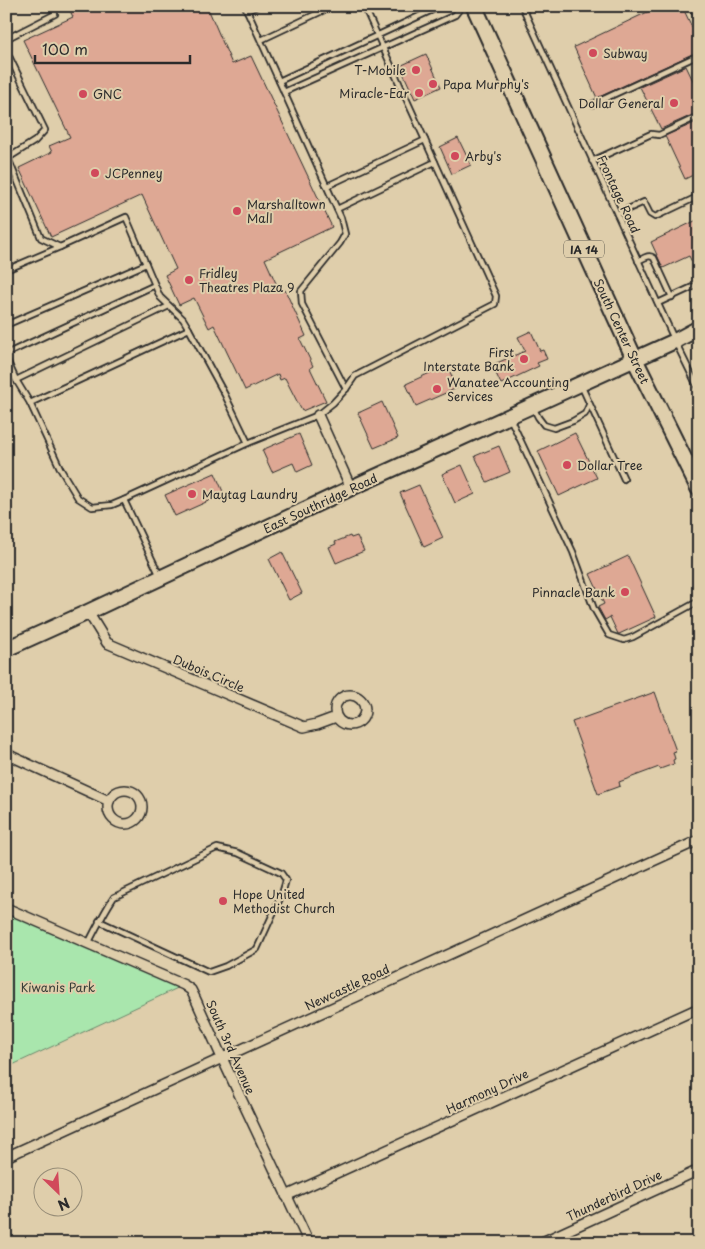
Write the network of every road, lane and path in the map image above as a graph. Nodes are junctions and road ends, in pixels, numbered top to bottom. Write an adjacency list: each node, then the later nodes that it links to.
1 (50, 6): 13 (lane)
2 (257, 6): 10 (lane)
3 (333, 6): 14 (lane)
4 (364, 6): 12 (lane)
5 (441, 6): 12 (lane)
6 (462, 6): 15 (lane)
7 (474, 6): 45 (main road, South Center Street / IA 14)
8 (522, 6): 23 (lane, Frontage Road)
9 (692, 6): 11 (lane)
10 (246, 9): 14 (lane)
11 (699, 20)
12 (377, 36): 15 (lane); 18 (lane)
13 (6, 38)
14 (261, 40): 18 (lane)
15 (383, 47): 19 (lane); 22 (lane)
16 (6, 50): 29 (lane)
17 (699, 55): 20 (lane)
18 (279, 81): 19 (lane)
19 (284, 92): 25 (lane)
20 (593, 104)
21 (699, 116): 23 (lane)
22 (425, 140): 24 (lane); 25 (lane)
23 (592, 161): 28 (lane, Frontage Road)
24 (435, 162): 27 (lane); 48 (lane)
25 (327, 186): 27 (lane)
26 (699, 196): 28 (lane)
27 (337, 209): 48 (lane)
28 (617, 214): 32 (lane, Frontage Road)
29 (60, 247): 33 (lane); 34 (lane)
30 (654, 250): 31 (lane)
31 (652, 256): 32 (lane); 37 (lane)
32 (638, 261): 38 (lane, Frontage Road)
33 (146, 264): 36 (lane); 40 (lane)
34 (6, 270)
35 (699, 284): 37 (lane)
36 (155, 285): 39 (lane); 44 (lane)
37 (672, 297): 38 (lane)
38 (658, 303): 43 (lane, Frontage Road)
39 (169, 306): 42 (lane); 46 (lane)
40 (6, 325)
41 (699, 328): 43 (street, East Southridge Road)
42 (189, 329): 50 (lane); 55 (lane)
43 (675, 341): 45 (street, East Southridge Road); 49 (lane, Frontage Road)
44 (6, 356): 46 (lane)
45 (635, 360): 47 (street, East Southridge Road); 58 (main road, South Center Street / IA 14)
46 (16, 380): 50 (lane)
47 (581, 384): 51 (lane); 52 (street, East Southridge Road)
48 (346, 389): 53 (lane)
49 (699, 390)
50 (30, 403): 59 (lane)
51 (589, 405): 52 (lane); 56 (lane)
52 (532, 406): 54 (street, East Southridge Road)
53 (318, 415): 55 (lane); 57 (street)
54 (509, 416): 57 (street, East Southridge Road); 61 (lane)
55 (248, 443): 59 (lane)
56 (624, 480)
57 (351, 488): 60 (street, East Southridge Road)
58 (699, 489)
59 (124, 500): 60 (lane)
60 (161, 578): 62 (street, East Southridge Road)
61 (699, 601)
62 (88, 612): 63 (street, East Southridge Road); 64 (street, Dubois Circle)
63 (6, 649)
64 (336, 717)
65 (6, 753): 66 (street)
66 (109, 801)
67 (699, 840): 72 (street, Newcastle Road)
68 (6, 908): 70 (street, South 3rd Avenue)
69 (100, 921): 69 (lane); 70 (lane)
70 (88, 944): 72 (street, South 3rd Avenue)
71 (699, 1008): 75 (street, Harmony Drive)
72 (222, 1058): 73 (street, Newcastle Road); 75 (street, South 3rd Avenue)
73 (6, 1157)
74 (699, 1170): 76 (street, Thunderbird Drive)
75 (286, 1196): 77 (street, South 3rd Avenue)
76 (557, 1239): 78 (street, Thunderbird Drive)
77 (309, 1243)
78 (540, 1243)

